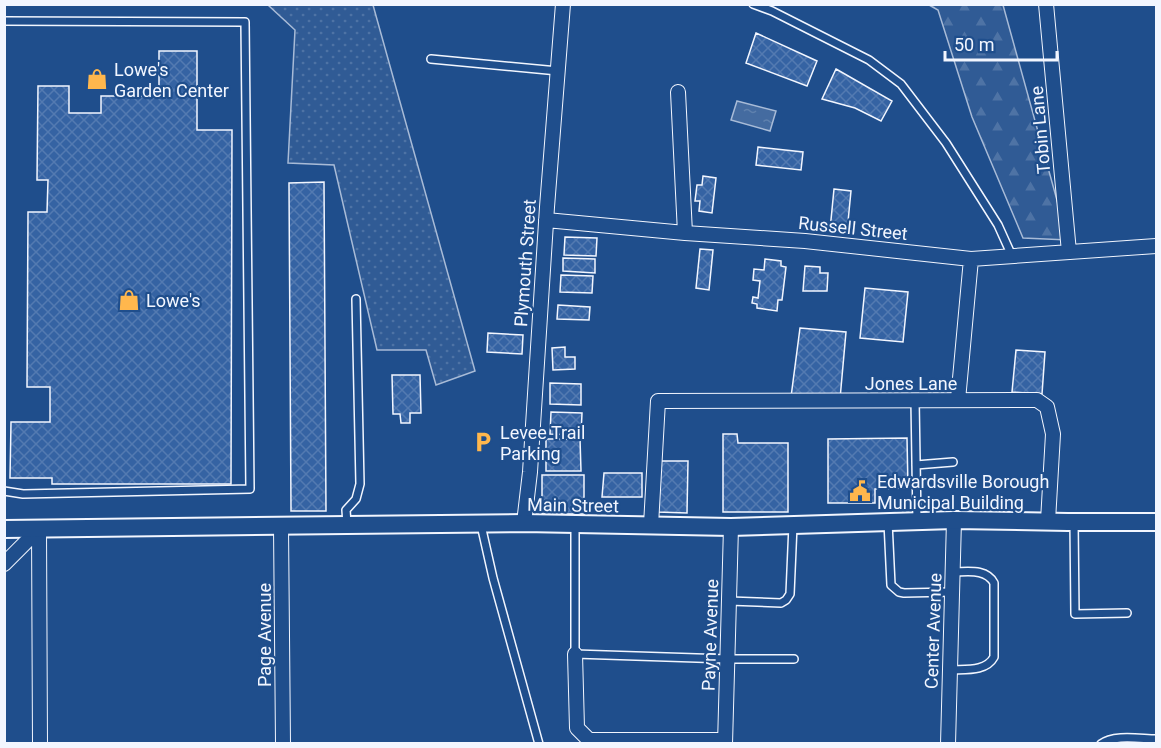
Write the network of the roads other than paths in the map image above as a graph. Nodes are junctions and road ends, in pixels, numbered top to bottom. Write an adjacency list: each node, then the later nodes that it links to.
1 (563, 4): 6 (street, Plymouth Street)
2 (753, 4): 12 (lane)
3 (1046, 4): 11 (street, Tobin Lane)
4 (4, 21): 19 (lane)
5 (431, 59): 6 (lane)
6 (558, 71): 8 (street, Plymouth Street)
7 (678, 92): 9 (street)
8 (546, 219): 9 (street, Russell Street); 26 (street, Plymouth Street)
9 (685, 233): 13 (street, Russell Street)
10 (1156, 246): 11 (street, Russell Street)
11 (1070, 252): 12 (street, Russell Street)
12 (1012, 256): 13 (street, Russell Street)
13 (971, 259): 16 (street)
14 (356, 299): 32 (lane)
15 (915, 400): 16 (street, Jones Lane); 18 (lane); 29 (street, Jones Lane)
16 (958, 400): 22 (street, Jones Lane)
17 (953, 462): 18 (lane)
18 (916, 465): 21 (lane)
19 (4, 491)
20 (954, 520): 21 (street, Main Street); 22 (street, Main Street); 37 (street, Center Avenue)
21 (917, 521): 23 (street, Main Street)
22 (1048, 521): 24 (street, Main Street)
23 (888, 522): 30 (street, Main Street); 38 (lane)
24 (1074, 522): 25 (street, Main Street); 40 (lane)
25 (1156, 522)
26 (524, 523): 27 (street, Main Street); 28 (street, Main Street)
27 (575, 524): 29 (street, Main Street); 41 (lane)
28 (481, 525): 32 (street, Main Street); 49 (lane)
29 (651, 525): 33 (street, Main Street)
30 (793, 525): 33 (street, Main Street); 39 (lane)
31 (281, 527): 32 (street, Main Street); 35 (street, Main Street); 48 (street, Page Avenue)
32 (347, 527)
33 (731, 527): 39 (street, Payne Avenue)
34 (4, 529): 35 (street, Main Street)
35 (39, 529): 36 (street); 47 (street)
36 (4, 564)
37 (953, 572): 38 (street, Center Avenue); 44 (lane)
38 (952, 591): 44 (street, Center Avenue)
39 (729, 601): 42 (street, Payne Avenue)
40 (1127, 613)
41 (575, 654): 42 (lane); 46 (street)
42 (727, 659): 43 (lane); 46 (street, Payne Avenue)
43 (794, 659)
44 (950, 670): 50 (street, Center Avenue)
45 (1156, 739): 51 (lane)
46 (724, 742)
47 (40, 744)
48 (283, 744)
49 (539, 744)
50 (948, 744)
51 (1101, 744)

